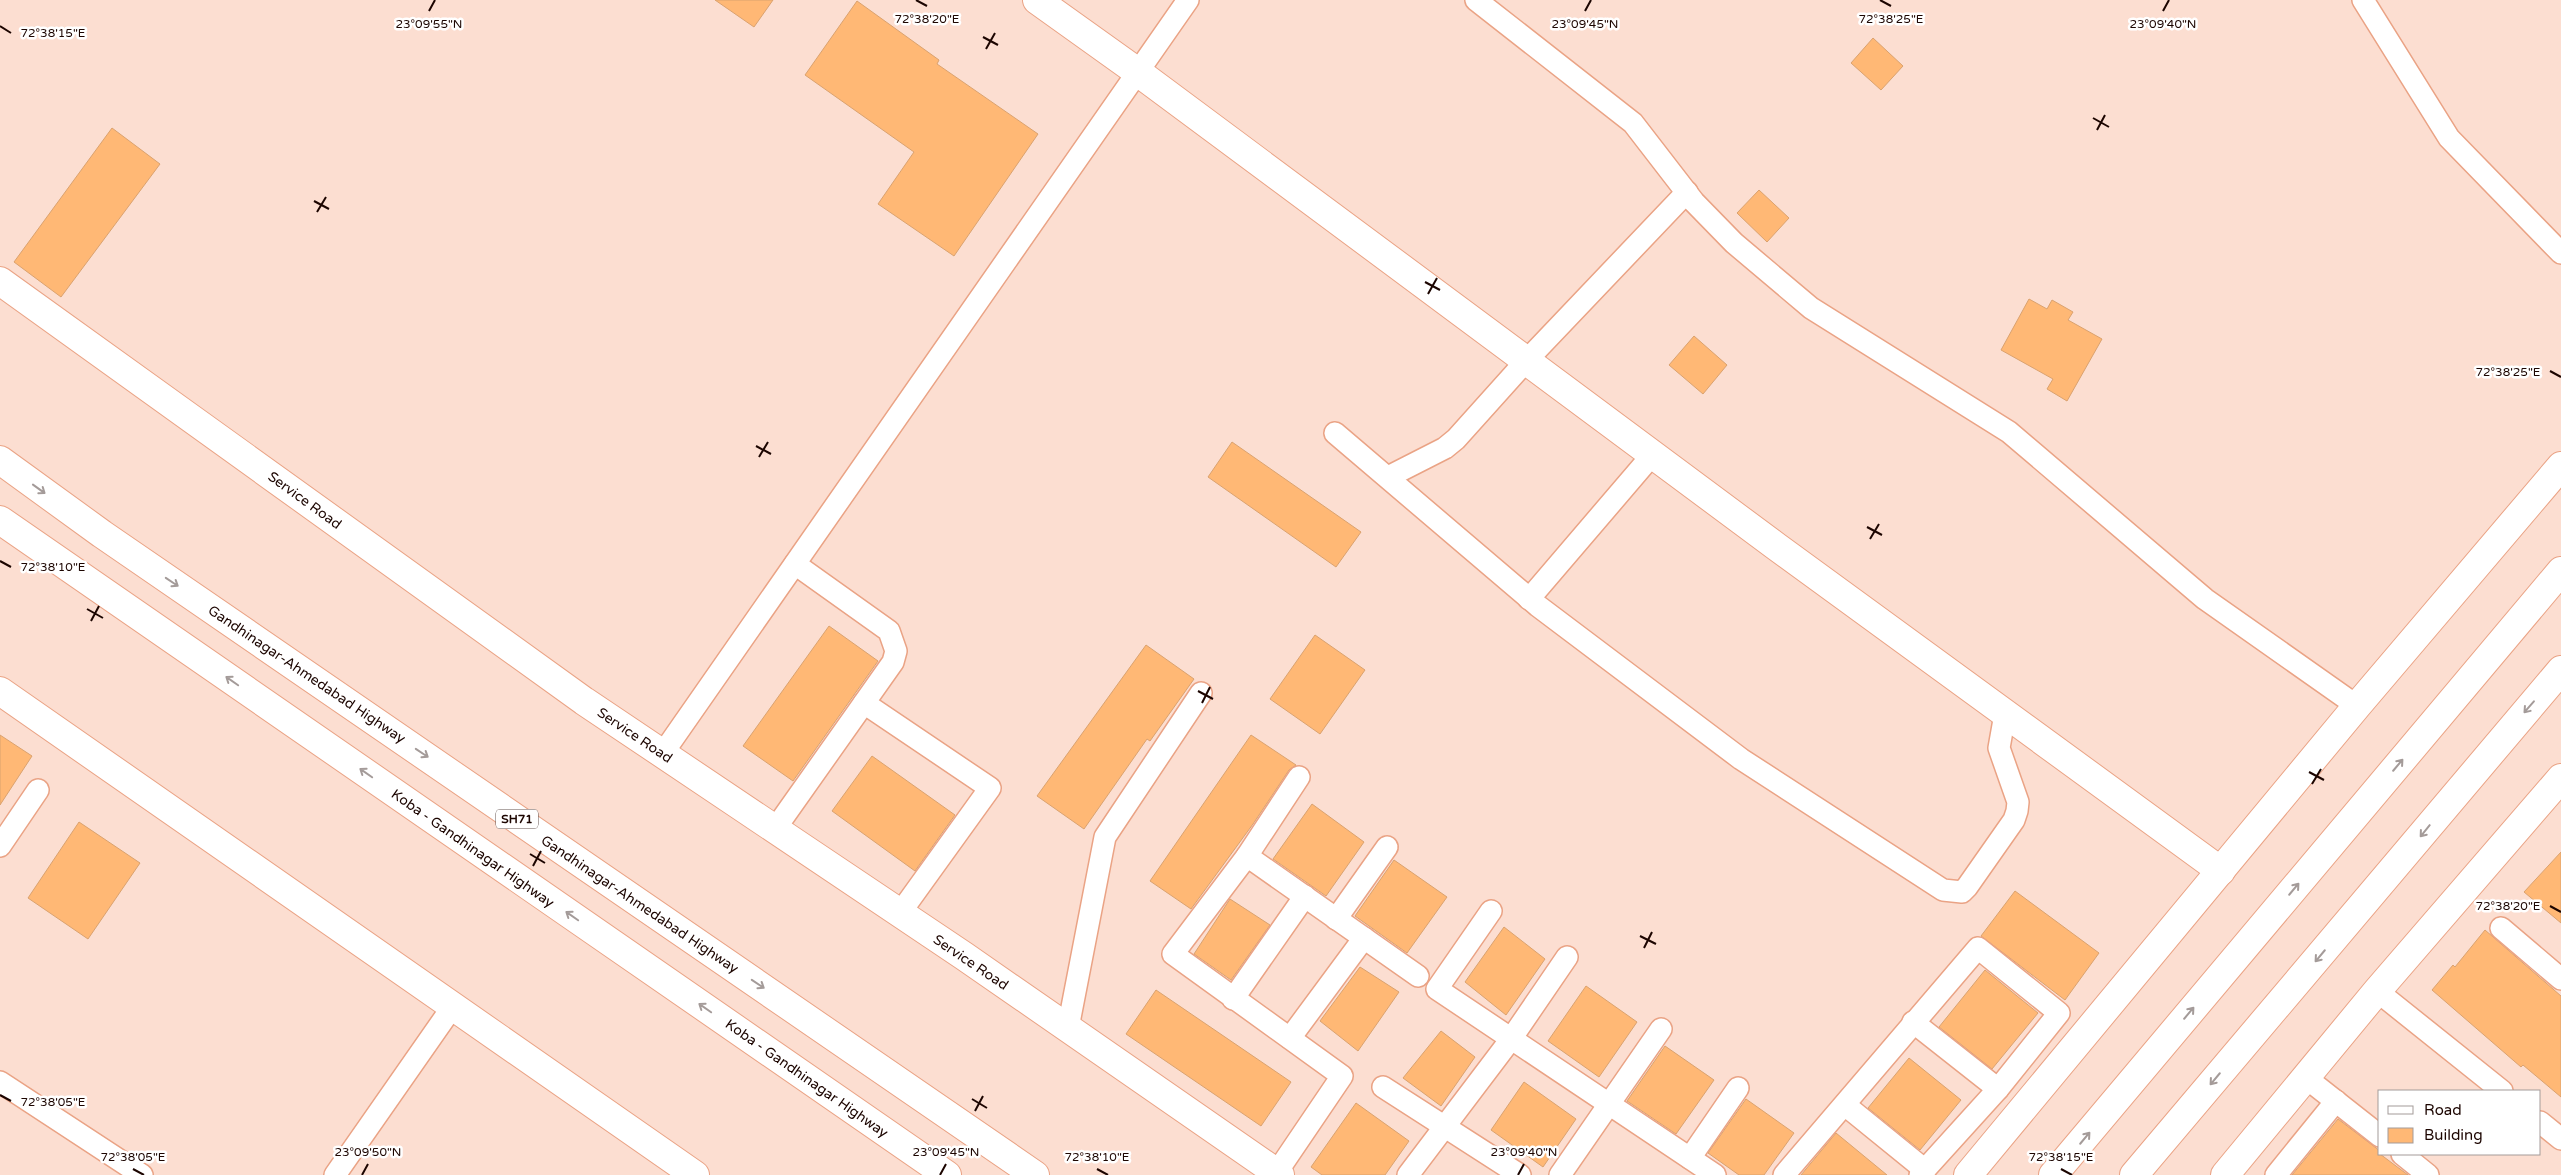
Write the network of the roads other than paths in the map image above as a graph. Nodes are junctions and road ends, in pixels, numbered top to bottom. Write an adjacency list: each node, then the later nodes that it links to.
1 (1036, 0): 5 (street)
2 (1188, 0): 5 (street)
3 (1476, 0): 6 (street)
4 (2363, 0): 7 (street)
5 (1139, 73): 9 (street); 16 (street)
6 (1687, 192): 9 (street); 23 (street)
7 (2561, 253)
8 (0, 281): 25 (street, Service Road)
9 (1526, 361): 11 (street); 14 (street)
10 (1335, 432): 14 (street)
11 (1653, 454): 18 (street); 24 (street)
12 (0, 460): 72 (street, Gandhinagar-Ahmedabad Highway / SH71, one-way to 72)
13 (2561, 466): 23 (street)
14 (1388, 477): 18 (street)
15 (0, 520): 71 (street, Koba - Gandhinagar Highway, one-way to 15)
16 (795, 564): 22 (street); 25 (street)
17 (2561, 571): 79 (street, one-way to 17)
18 (1529, 599): 24 (street)
19 (2561, 670): 80 (street, one-way to 80)
20 (0, 691): 45 (street)
21 (1201, 693): 47 (street)
22 (864, 703): 29 (street); 36 (street)
23 (2357, 706): 33 (street)
24 (2005, 714): 33 (street)
25 (663, 753): 29 (street, Service Road)
26 (1299, 777): 32 (street)
27 (2561, 778): 43 (street)
28 (38, 790): 30 (street)
29 (775, 829): 36 (street, Service Road)
30 (0, 846)
31 (1386, 847): 37 (street)
32 (1246, 856): 34 (street); 44 (street)
33 (2220, 871): 78 (street)
34 (1305, 896): 37 (street); 44 (street)
35 (1491, 911): 50 (street)
36 (900, 913): 47 (street, Service Road)
37 (1336, 918): 39 (street)
38 (2501, 928): 42 (street)
39 (1364, 938): 41 (street); 49 (street)
40 (1567, 957): 50 (street)
41 (1418, 976)
42 (2561, 979)
43 (2377, 991): 51 (street); 56 (street)
44 (1233, 999): 49 (street)
45 (452, 1006): 69 (street); 70 (street)
46 (1913, 1022): 55 (street); 55 (street); 59 (street)
47 (1068, 1028): 67 (street, Service Road)
48 (1661, 1029): 58 (street)
49 (1290, 1038): 67 (street)
50 (1511, 1039): 58 (street); 61 (street)
51 (2305, 1077): 57 (street); 81 (street)
52 (0, 1082): 68 (street)
53 (1383, 1087): 61 (street)
54 (1738, 1088): 65 (street)
55 (1998, 1089): 66 (street)
56 (2501, 1090)
57 (2336, 1102): 62 (street); 82 (street)
58 (1609, 1104): 65 (street); 75 (street)
59 (1845, 1105): 66 (street); 77 (street)
60 (2541, 1123): 63 (street)
61 (1444, 1127): 73 (street); 74 (street)
62 (2378, 1134)
63 (2561, 1139)
64 (2403, 1155): 83 (street)
65 (1690, 1158): 76 (street)
66 (1922, 1172)
67 (1278, 1174)
68 (142, 1175)
69 (334, 1175)
70 (695, 1175)
71 (947, 1175)
72 (1035, 1175)
73 (1408, 1175)
74 (1520, 1175)
75 (1560, 1175)
76 (1715, 1175)
77 (1784, 1175)
78 (1968, 1175)
79 (2053, 1175)
80 (2134, 1175)
81 (2224, 1175)
82 (2276, 1175)
83 (2428, 1175)

